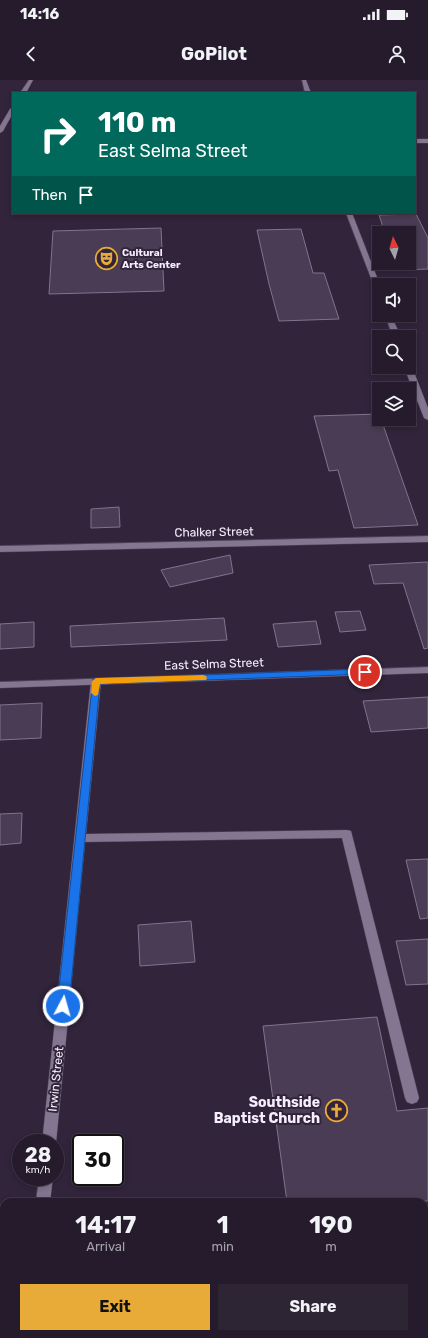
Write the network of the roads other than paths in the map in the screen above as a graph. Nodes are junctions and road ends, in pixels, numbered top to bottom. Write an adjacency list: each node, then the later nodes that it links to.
1 (31, 80): 3 (street)
2 (304, 80): 4 (street)
3 (24, 92)
4 (308, 92)
5 (12, 113): 6 (street)
6 (0, 131)
7 (416, 141): 8 (street)
8 (428, 141)
9 (349, 214): 10 (street)
10 (374, 278)
11 (411, 374): 12 (street)
12 (428, 418)
13 (428, 540): 14 (street, Chalker Street)
14 (0, 549)
15 (428, 670): 16 (street, East Selma Street)
16 (96, 681): 17 (street, East Selma Street); 18 (street, Irwin Street)
17 (0, 684)
18 (80, 838): 19 (street); 20 (street, Irwin Street)
19 (412, 1098)
20 (50, 1134)
21 (45, 1186): 22 (street)
22 (43, 1198)

